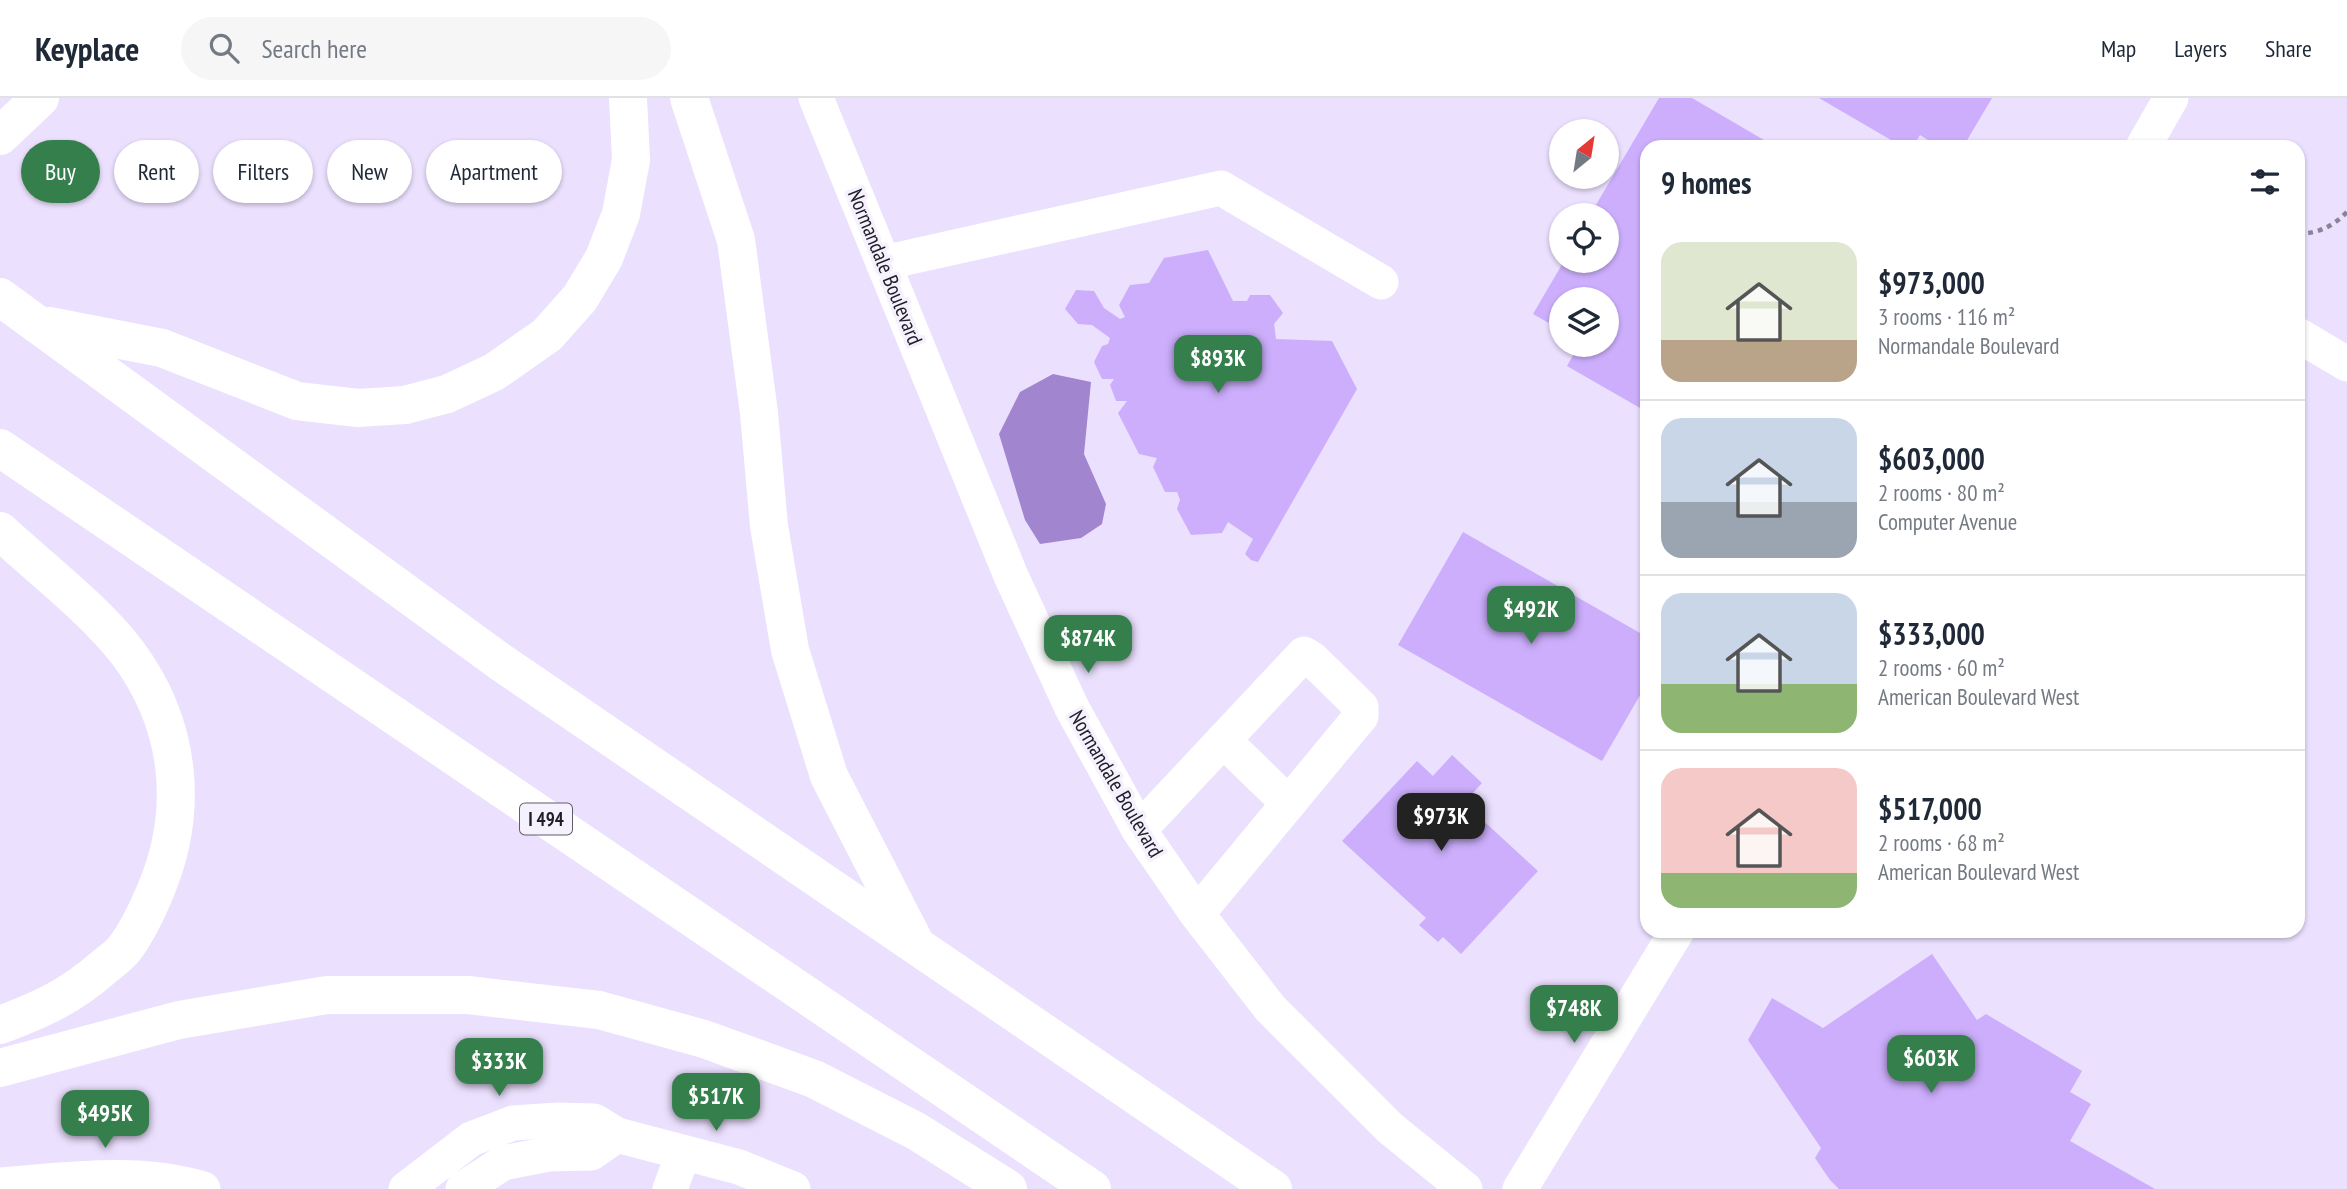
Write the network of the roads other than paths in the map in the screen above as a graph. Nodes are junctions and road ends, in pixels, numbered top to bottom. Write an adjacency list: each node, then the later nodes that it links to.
1 (40, 98): 6 (highway)
2 (628, 98): 11 (highway)
3 (689, 98): 21 (highway)
4 (816, 98): 8 (street, Normandale Boulevard)
5 (2171, 98): 7 (street)
6 (0, 136)
7 (2147, 140)
8 (883, 263): 9 (street); 18 (street, Normandale Boulevard)
9 (1381, 282)
10 (0, 297): 11 (highway)
11 (40, 324): 21 (highway)
12 (2305, 339): 13 (street)
13 (2347, 364)
14 (0, 448): 33 (highway, I 494)
15 (0, 531): 22 (highway)
16 (1223, 740): 17 (street); 17 (street); 18 (street)
17 (1288, 803): 19 (street)
18 (1139, 830): 19 (street, Normandale Boulevard)
19 (1197, 914): 35 (street, Normandale Boulevard)
20 (1673, 938): 36 (street)
21 (916, 947): 34 (highway)
22 (0, 1025)
23 (0, 1068): 32 (highway)
24 (617, 1135): 25 (street); 28 (street); 29 (street)
25 (683, 1154): 30 (street); 31 (street)
26 (0, 1185): 27 (street)
27 (203, 1189)
28 (406, 1189)
29 (463, 1189)
30 (670, 1189)
31 (793, 1189)
32 (1008, 1189)
33 (1093, 1189)
34 (1273, 1189)
35 (1465, 1189)
36 (1520, 1189)

